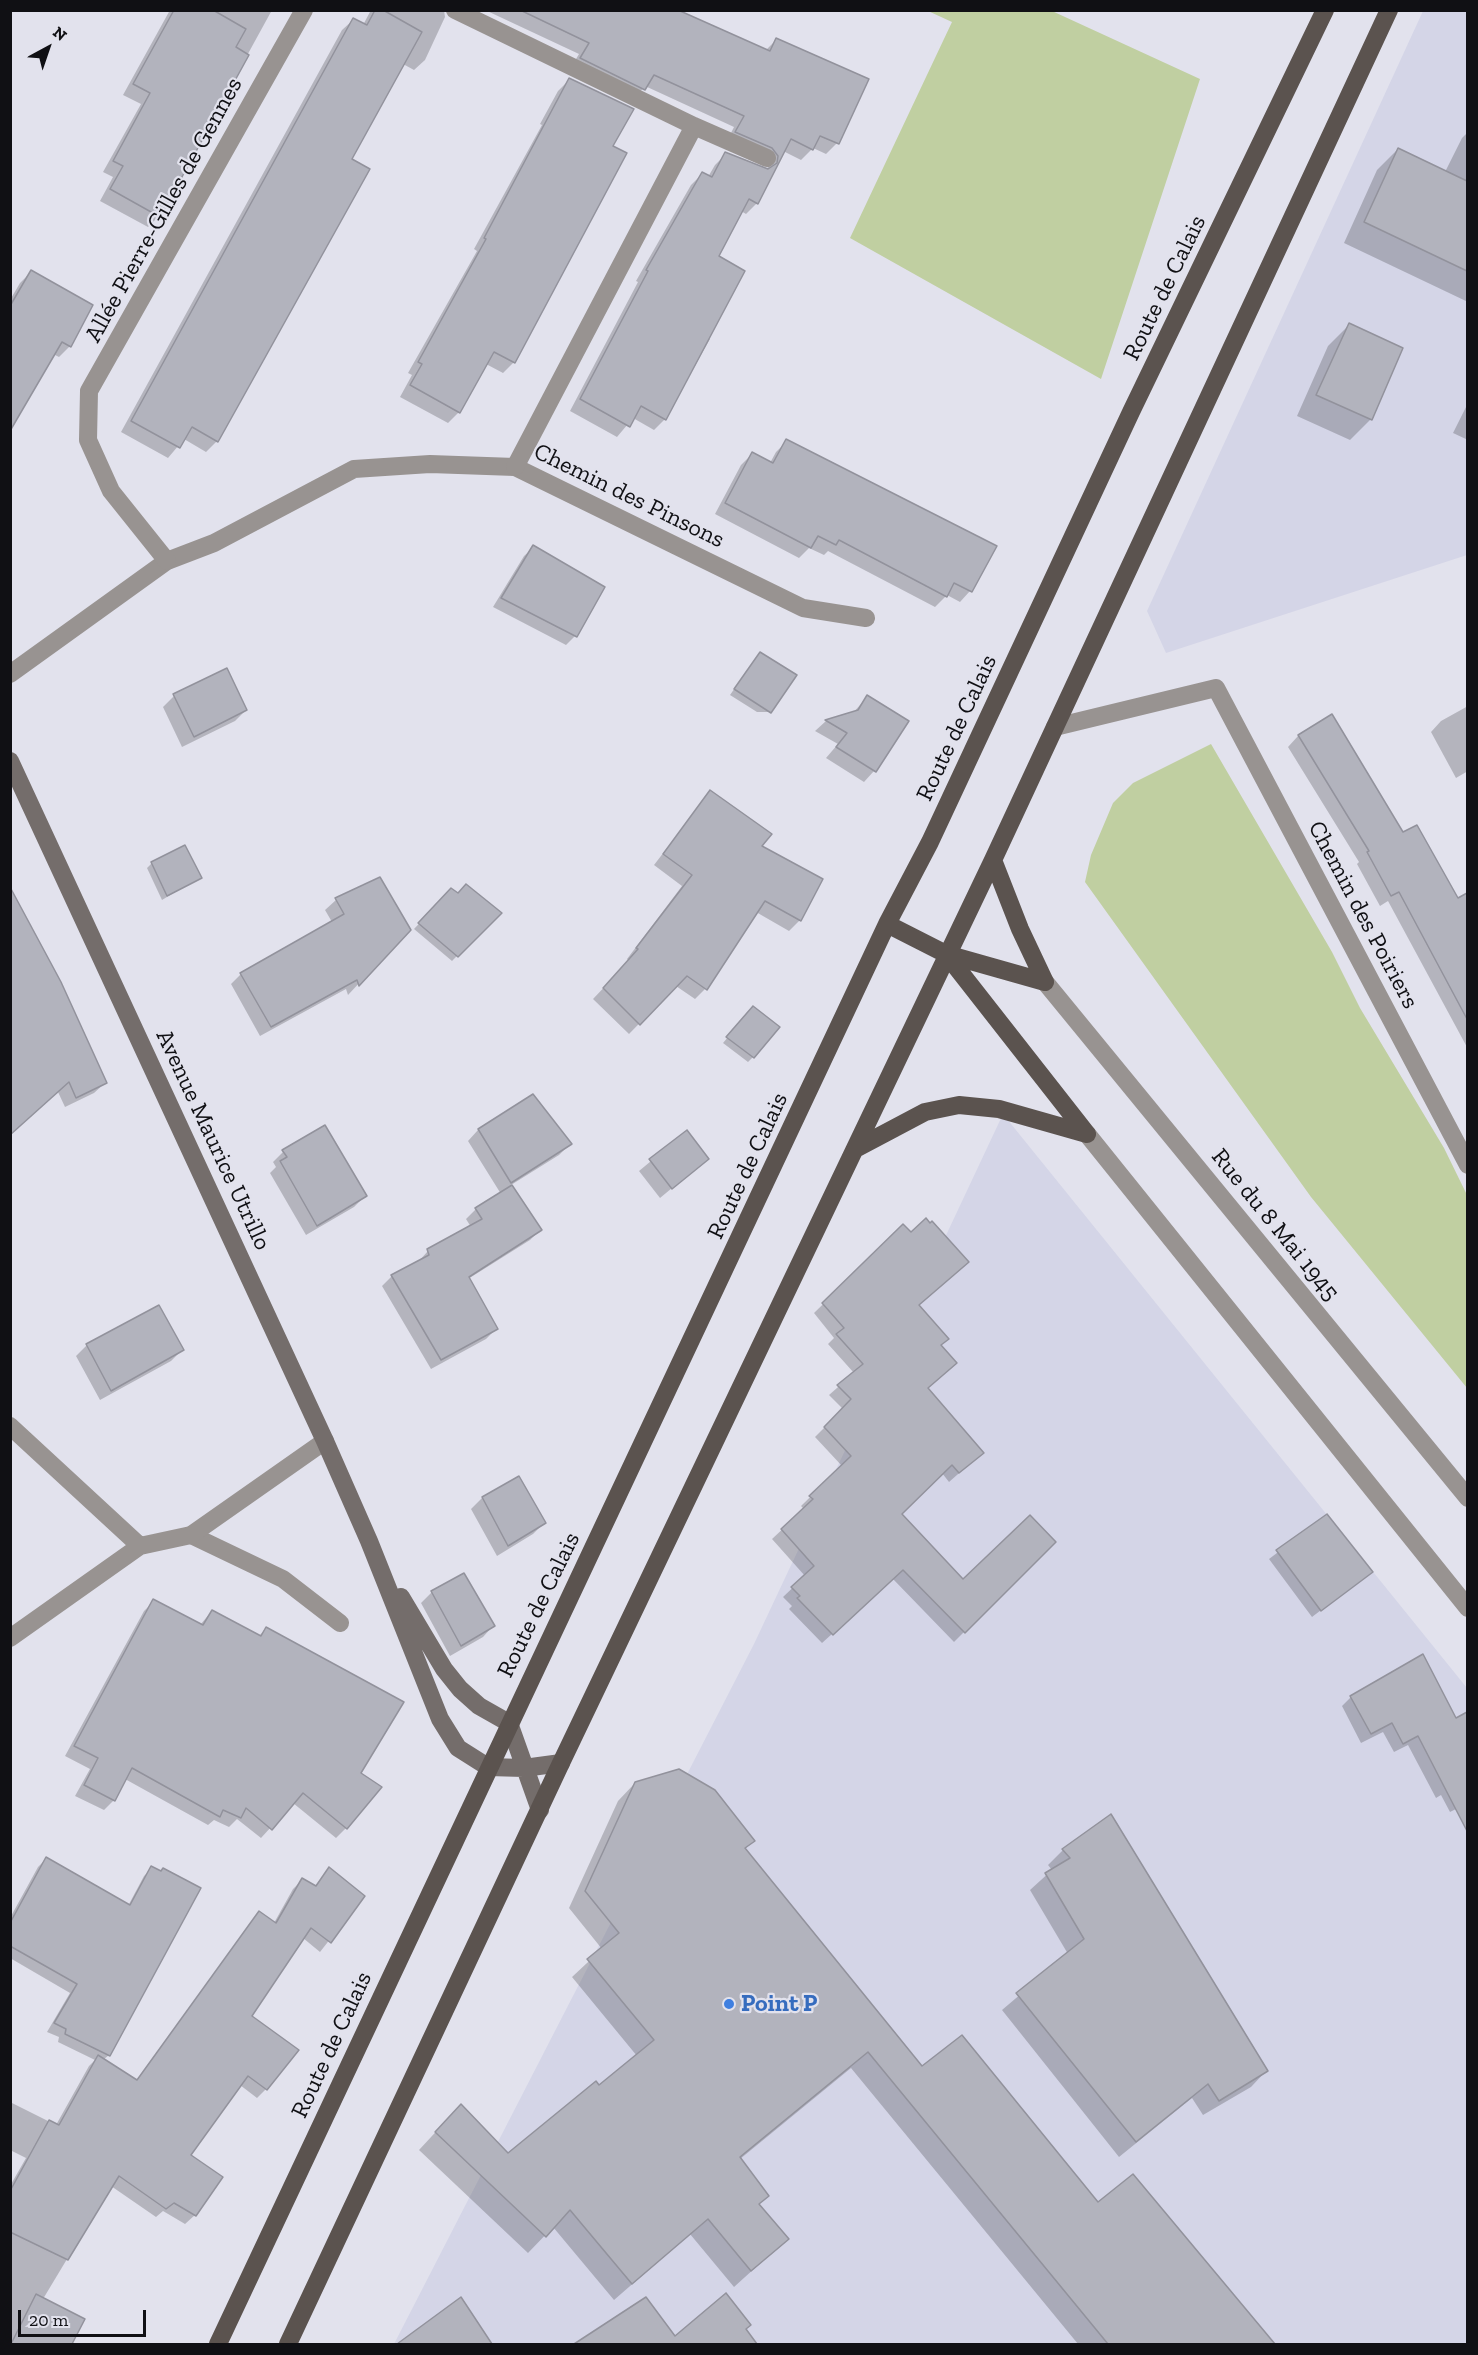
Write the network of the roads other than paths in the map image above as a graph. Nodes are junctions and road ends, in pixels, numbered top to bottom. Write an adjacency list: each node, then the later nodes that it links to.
1 (304, 10): 8 (street, Allée Pierre-Gilles de Gennes)
2 (455, 10): 5 (street)
3 (1324, 10): 14 (main road, Route de Calais)
4 (1389, 10): 11 (main road)
5 (694, 126): 6 (street); 7 (street)
6 (767, 158)
7 (515, 467): 8 (street, Chemin des Pinsons); 9 (street, Chemin des Pinsons)
8 (167, 561): 10 (street, Chemin des Pinsons)
9 (866, 618)
10 (10, 674)
11 (1055, 727): 13 (main road); 19 (street, Chemin des Poiriers)
12 (10, 761): 21 (main road, Avenue Maurice Utrillo)
13 (993, 860): 15 (main road); 16 (main road)
14 (887, 924): 15 (main road); 29 (main road, Route de Calais)
15 (946, 954): 16 (main road); 17 (main road); 18 (main road)
16 (1045, 982): 22 (street, Rue du 8 Mai 1945)
17 (1087, 1134): 18 (main road); 26 (street)
18 (857, 1148): 30 (main road)
19 (1467, 1165)
20 (10, 1425): 25 (street)
21 (325, 1441): 23 (street); 24 (main road, Avenue Maurice Utrillo)
22 (1467, 1498)
23 (191, 1535): 25 (street); 27 (street)
24 (369, 1541): 29 (main road, Avenue Maurice Utrillo); 31 (main road, Avenue Maurice Utrillo)
25 (140, 1546): 28 (street)
26 (1467, 1608)
27 (340, 1623)
28 (10, 1638)
29 (509, 1723): 31 (main road, Route de Calais); 32 (main road)
30 (561, 1763): 32 (main road); 33 (main road)
31 (488, 1767): 32 (main road); 34 (main road, Route de Calais)
32 (524, 1768): 33 (main road)
33 (540, 1810): 35 (main road)
34 (218, 2344)
35 (288, 2344)

